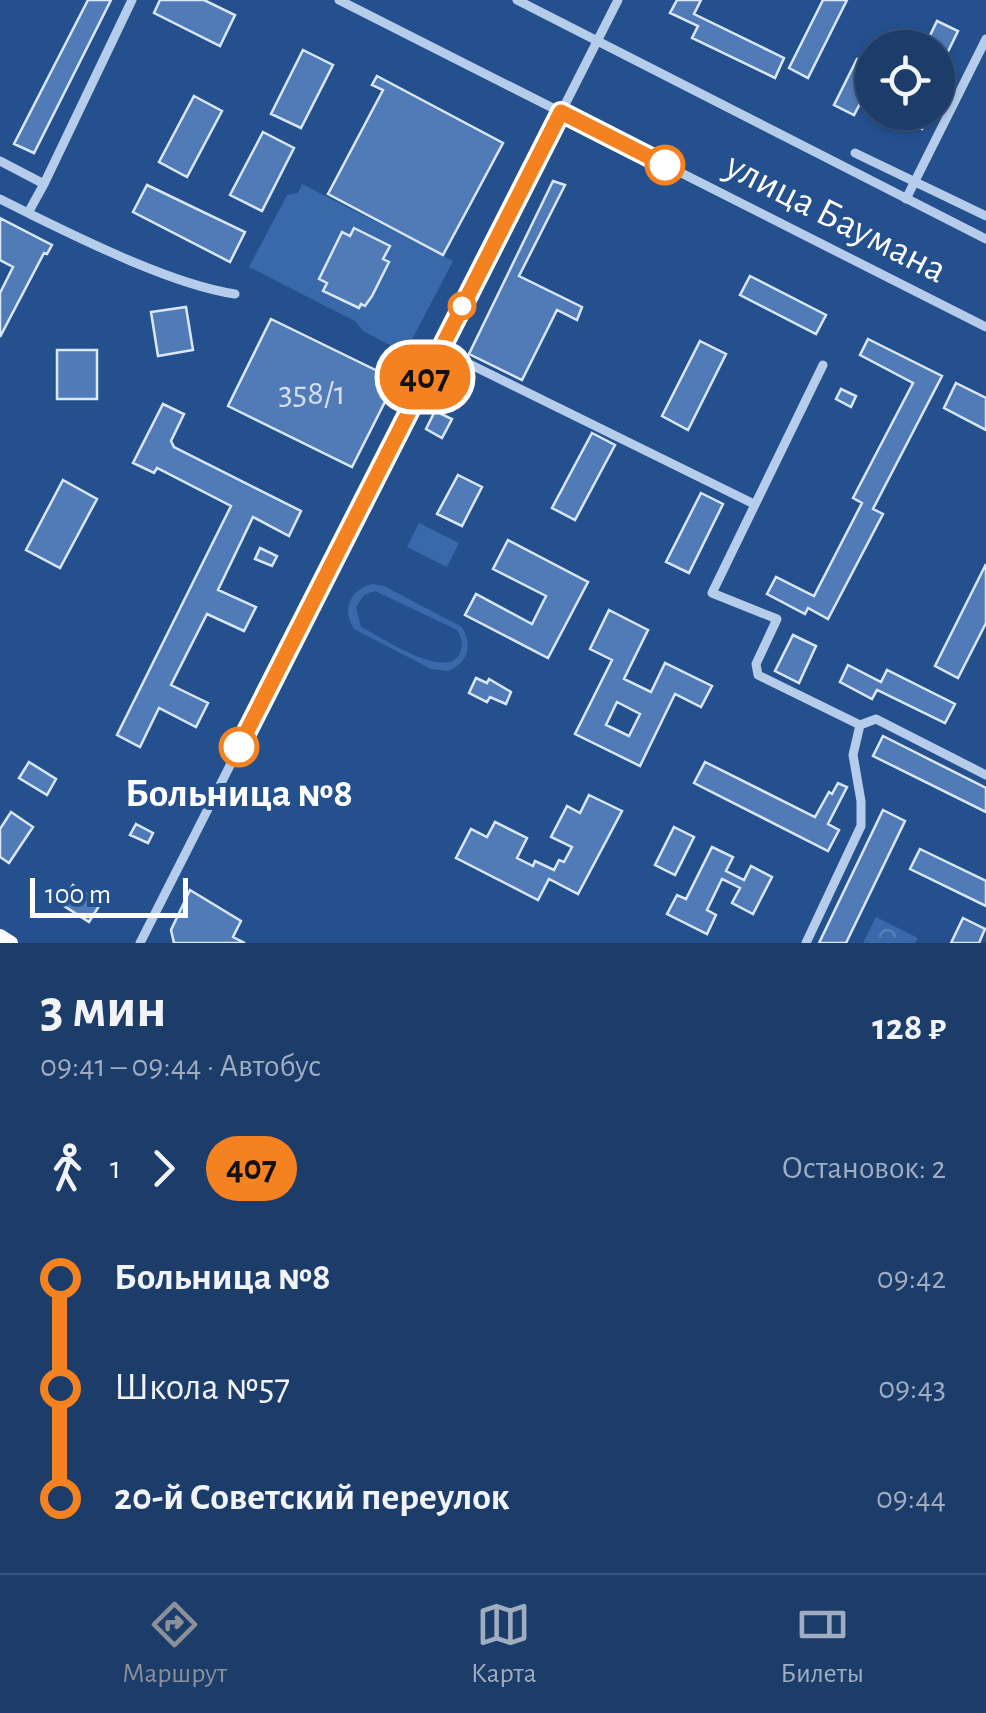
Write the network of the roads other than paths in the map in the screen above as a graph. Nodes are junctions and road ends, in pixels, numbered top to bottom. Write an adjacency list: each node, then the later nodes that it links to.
1 (132, 0): 11 (street)
2 (338, 0): 7 (street, улица Баумана)
3 (516, 0): 6 (street, улица Баумана)
4 (618, 0): 6 (street)
5 (986, 39): 10 (street)
6 (598, 41): 7 (street); 12 (street, улица Баумана)
7 (561, 112): 18 (street, улица Баумана); 19 (street)
8 (855, 153): 10 (street)
9 (0, 161): 11 (street)
10 (914, 182): 12 (street); 15 (street)
11 (44, 184): 14 (street)
12 (906, 198): 16 (street, улица Баумана)
13 (0, 199): 14 (street)
14 (28, 213): 17 (street)
15 (986, 216)
16 (986, 239)
17 (234, 294)
18 (986, 327)
19 (439, 349): 21 (street); 26 (street)
20 (823, 366): 21 (street)
21 (754, 504): 22 (street)
22 (860, 726): 23 (street); 27 (street)
23 (986, 775)
24 (0, 936): 25 (main road)
25 (11, 943)
26 (140, 943)
27 (806, 943)

